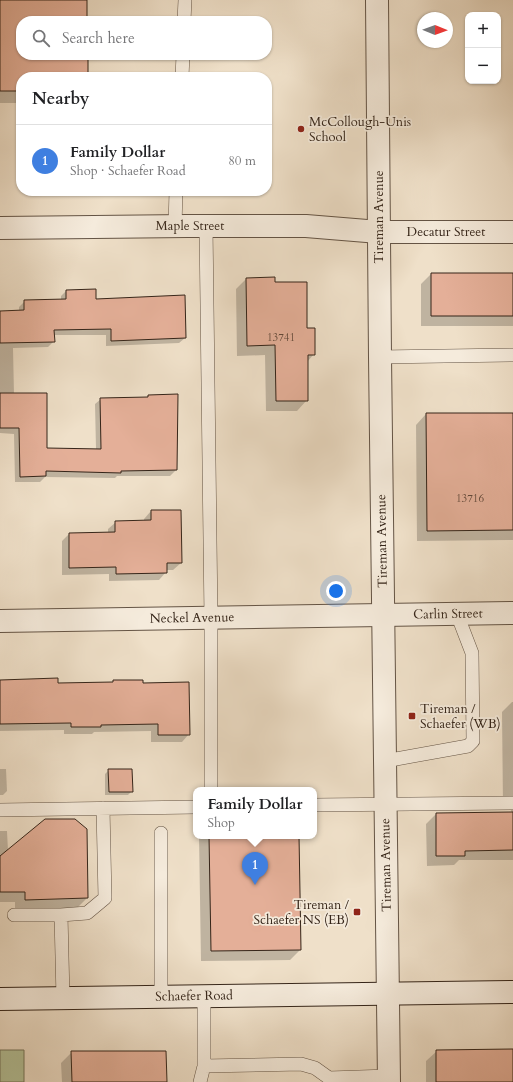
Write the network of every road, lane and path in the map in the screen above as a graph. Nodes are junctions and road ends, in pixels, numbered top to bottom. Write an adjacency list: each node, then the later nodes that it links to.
1 (185, 0): 3 (lane)
2 (377, 0): 10 (street, Tireman Avenue)
3 (184, 16)
4 (183, 60): 5 (lane)
5 (182, 72)
6 (176, 196): 7 (lane)
7 (175, 226): 8 (street, Maple Street); 9 (street, Maple Street)
8 (206, 226): 10 (street, Maple Street); 17 (lane)
9 (0, 228)
10 (379, 232): 11 (street, Decatur Street); 13 (street, Tireman Avenue)
11 (513, 232)
12 (513, 355): 13 (lane)
13 (380, 357): 16 (street, Tireman Avenue)
14 (513, 613): 15 (street, Carlin Street)
15 (457, 614): 16 (street, Carlin Street); 19 (lane)
16 (383, 615): 17 (street, Neckel Avenue); 19 (street, Tireman Avenue)
17 (210, 618): 18 (street, Neckel Avenue); 20 (lane)
18 (0, 621)
19 (385, 761): 22 (street, Tireman Avenue)
20 (211, 787)
21 (513, 803): 22 (lane)
22 (385, 804): 23 (lane); 31 (street, Tireman Avenue)
23 (317, 805)
24 (193, 807): 25 (lane)
25 (103, 808): 26 (lane); 29 (lane)
26 (0, 810)
27 (161, 833): 33 (lane)
28 (14, 915): 29 (lane)
29 (61, 915): 34 (lane)
30 (513, 992): 31 (street, Schaefer Road)
31 (388, 993): 32 (street, Schaefer Road); 37 (street, Tireman Avenue)
32 (204, 996): 33 (street, Schaefer Road); 36 (lane)
33 (161, 997): 34 (street, Schaefer Road)
34 (63, 998): 35 (street, Schaefer Road)
35 (0, 999)
36 (204, 1066): 37 (lane); 38 (lane)
37 (389, 1079)
38 (200, 1082)

